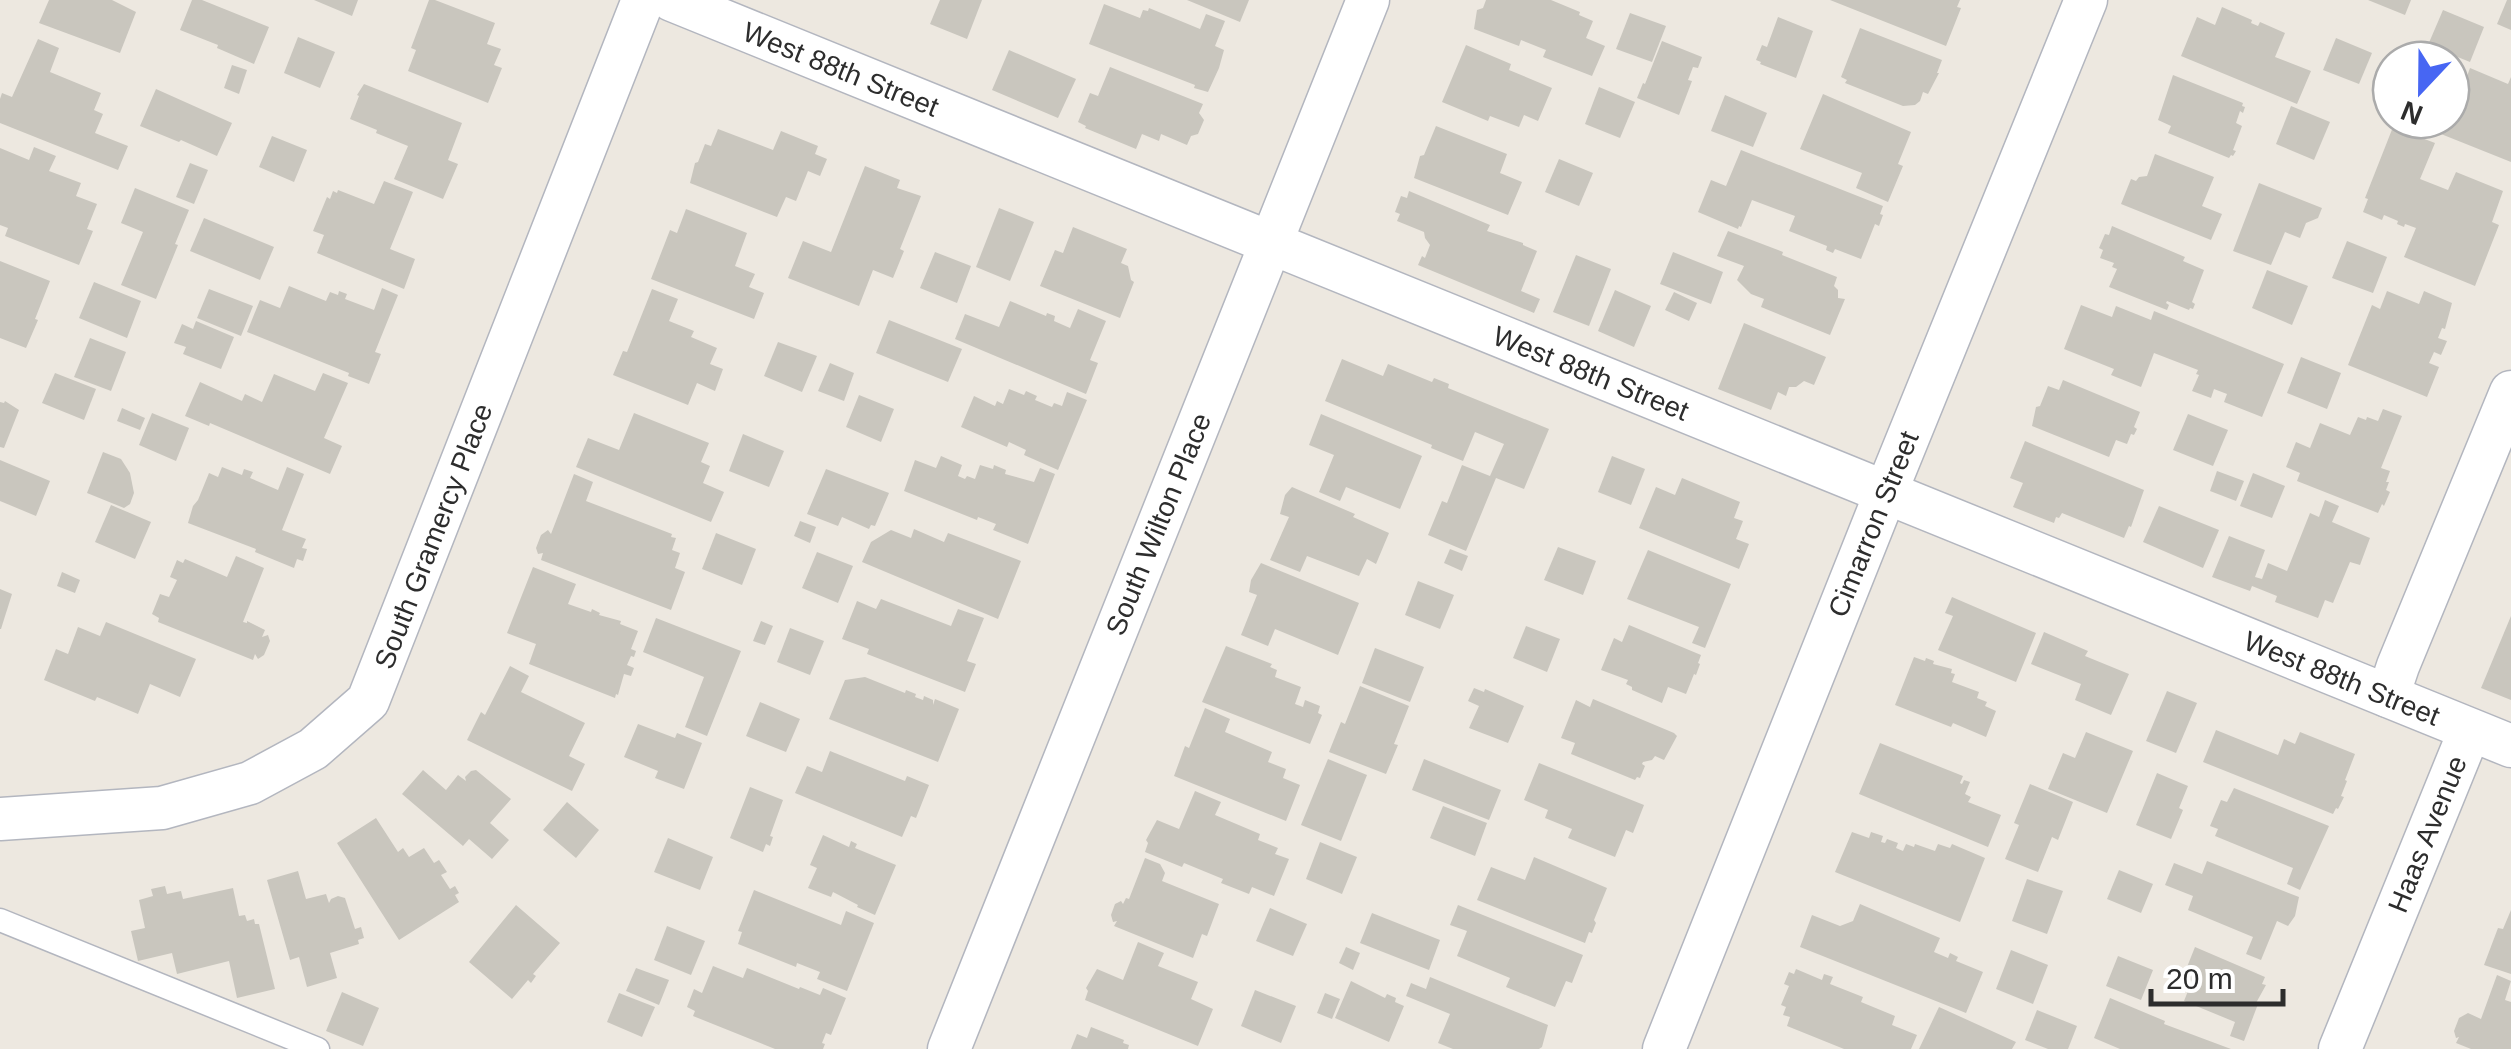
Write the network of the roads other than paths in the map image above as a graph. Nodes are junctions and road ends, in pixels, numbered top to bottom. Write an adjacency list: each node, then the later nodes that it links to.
1 (643, 0): 11 (street, South Gramercy Place)
2 (672, 0): 5 (street, West 88th Street)
3 (1368, 0): 5 (street, South Wilton Place)
4 (2086, 0): 7 (street, Cimarron Street)
5 (1270, 242): 7 (street, West 88th Street); 14 (street, South Wilton Place)
6 (2511, 392): 8 (street)
7 (1886, 492): 8 (street, West 88th Street); 15 (street, Cimarron Street)
8 (2388, 696): 9 (street, West 88th Street)
9 (2470, 730): 10 (street, West 88th Street); 16 (street, Haas Avenue)
10 (2511, 746)
11 (0, 818)
12 (0, 920): 13 (lane)
13 (318, 1049)
14 (949, 1049)
15 (1664, 1049)
16 (2340, 1049)

